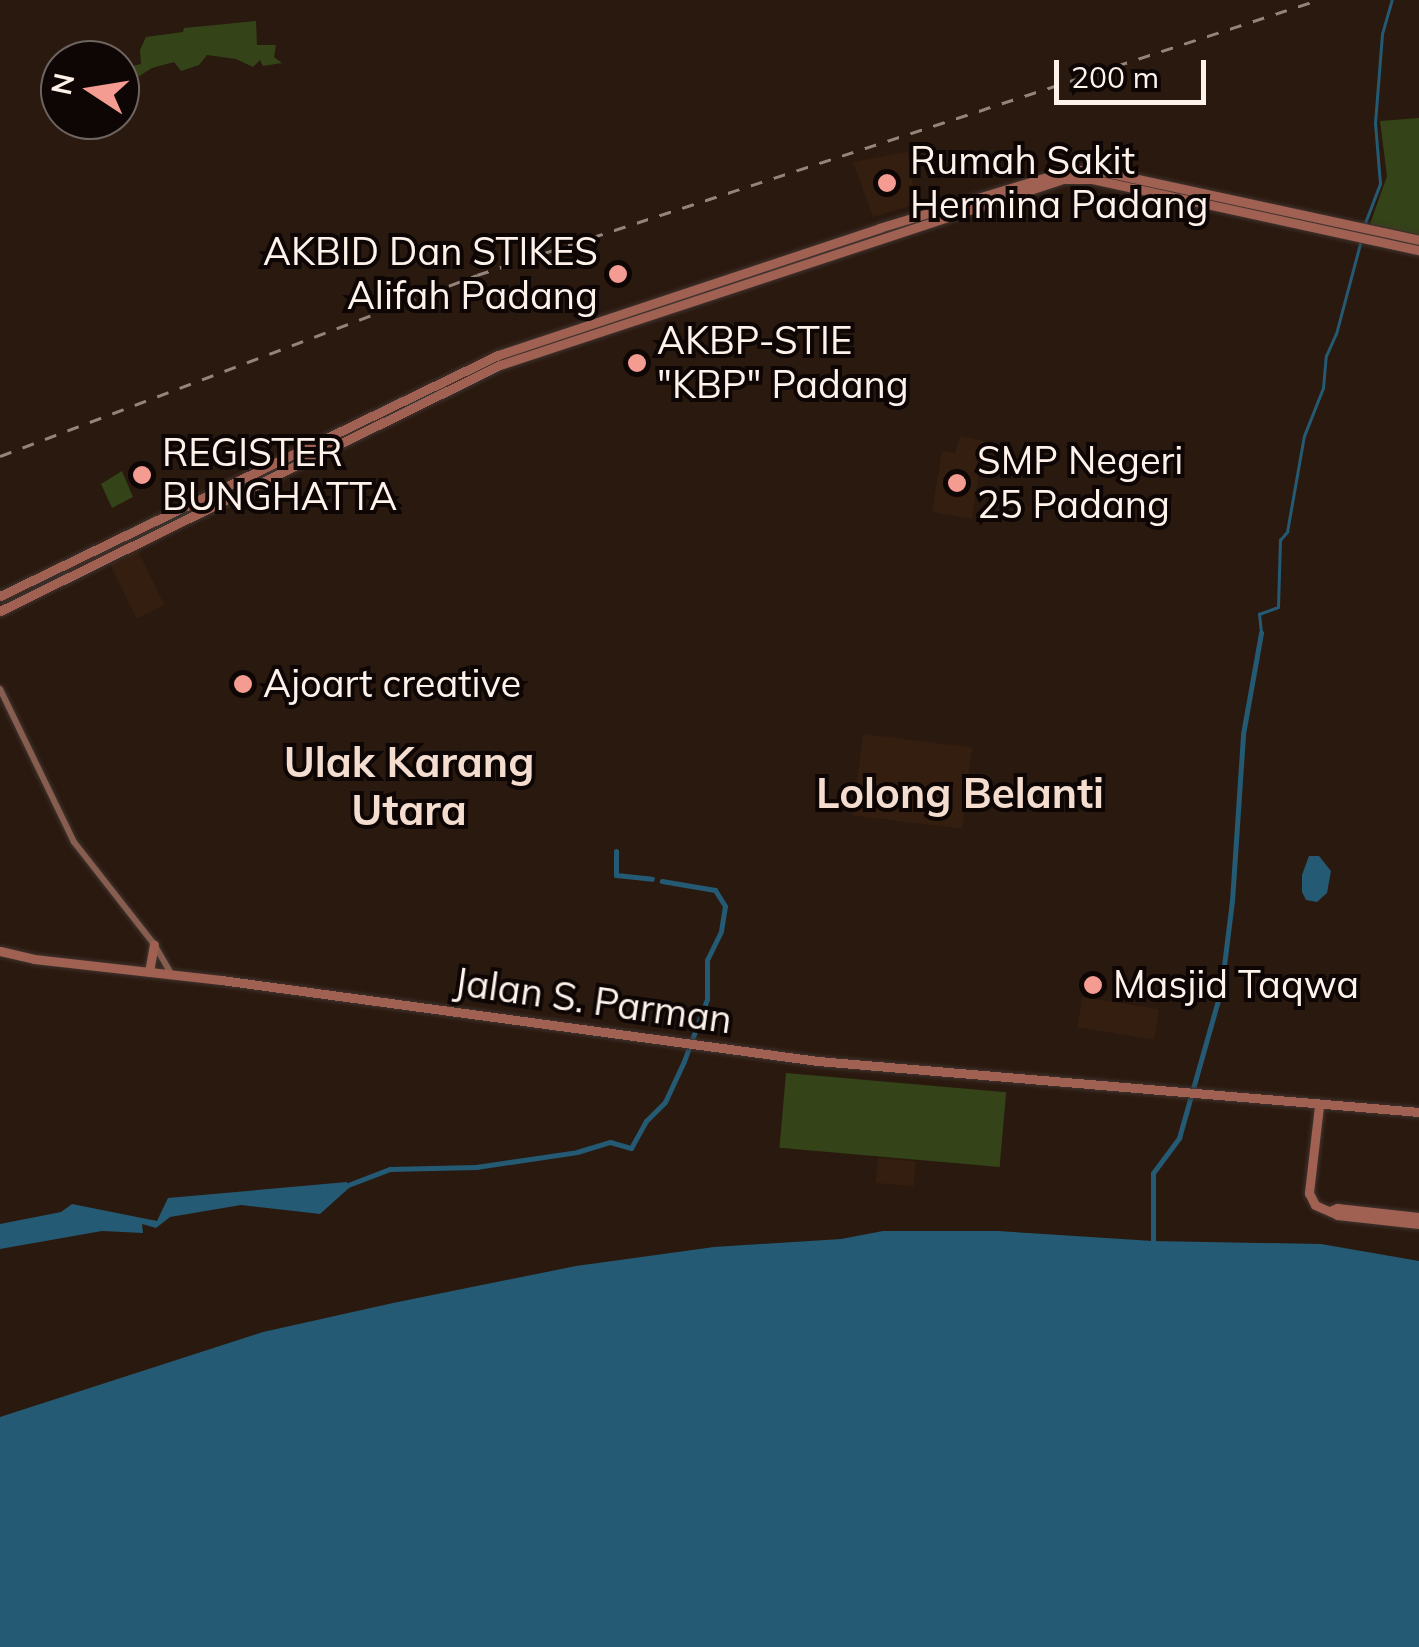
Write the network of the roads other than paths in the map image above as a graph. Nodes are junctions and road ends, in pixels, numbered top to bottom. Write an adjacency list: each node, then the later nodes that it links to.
1 (1366, 234): 2 (main road); 3 (main road); 4 (main road)
2 (1419, 240)
3 (1419, 250)
4 (298, 457): 5 (main road); 6 (main road)
5 (0, 596)
6 (0, 611)
7 (0, 689): 8 (main road)
8 (154, 944): 10 (main road); 11 (main road)
9 (0, 951): 10 (main road, Jalan S. Parman)
10 (149, 972): 11 (main road, Jalan S. Parman)
11 (171, 974): 12 (main road, Jalan S. Parman)
12 (1318, 1106): 13 (main road, Jalan S. Parman); 14 (main road)
13 (1419, 1112)
14 (1419, 1221)

